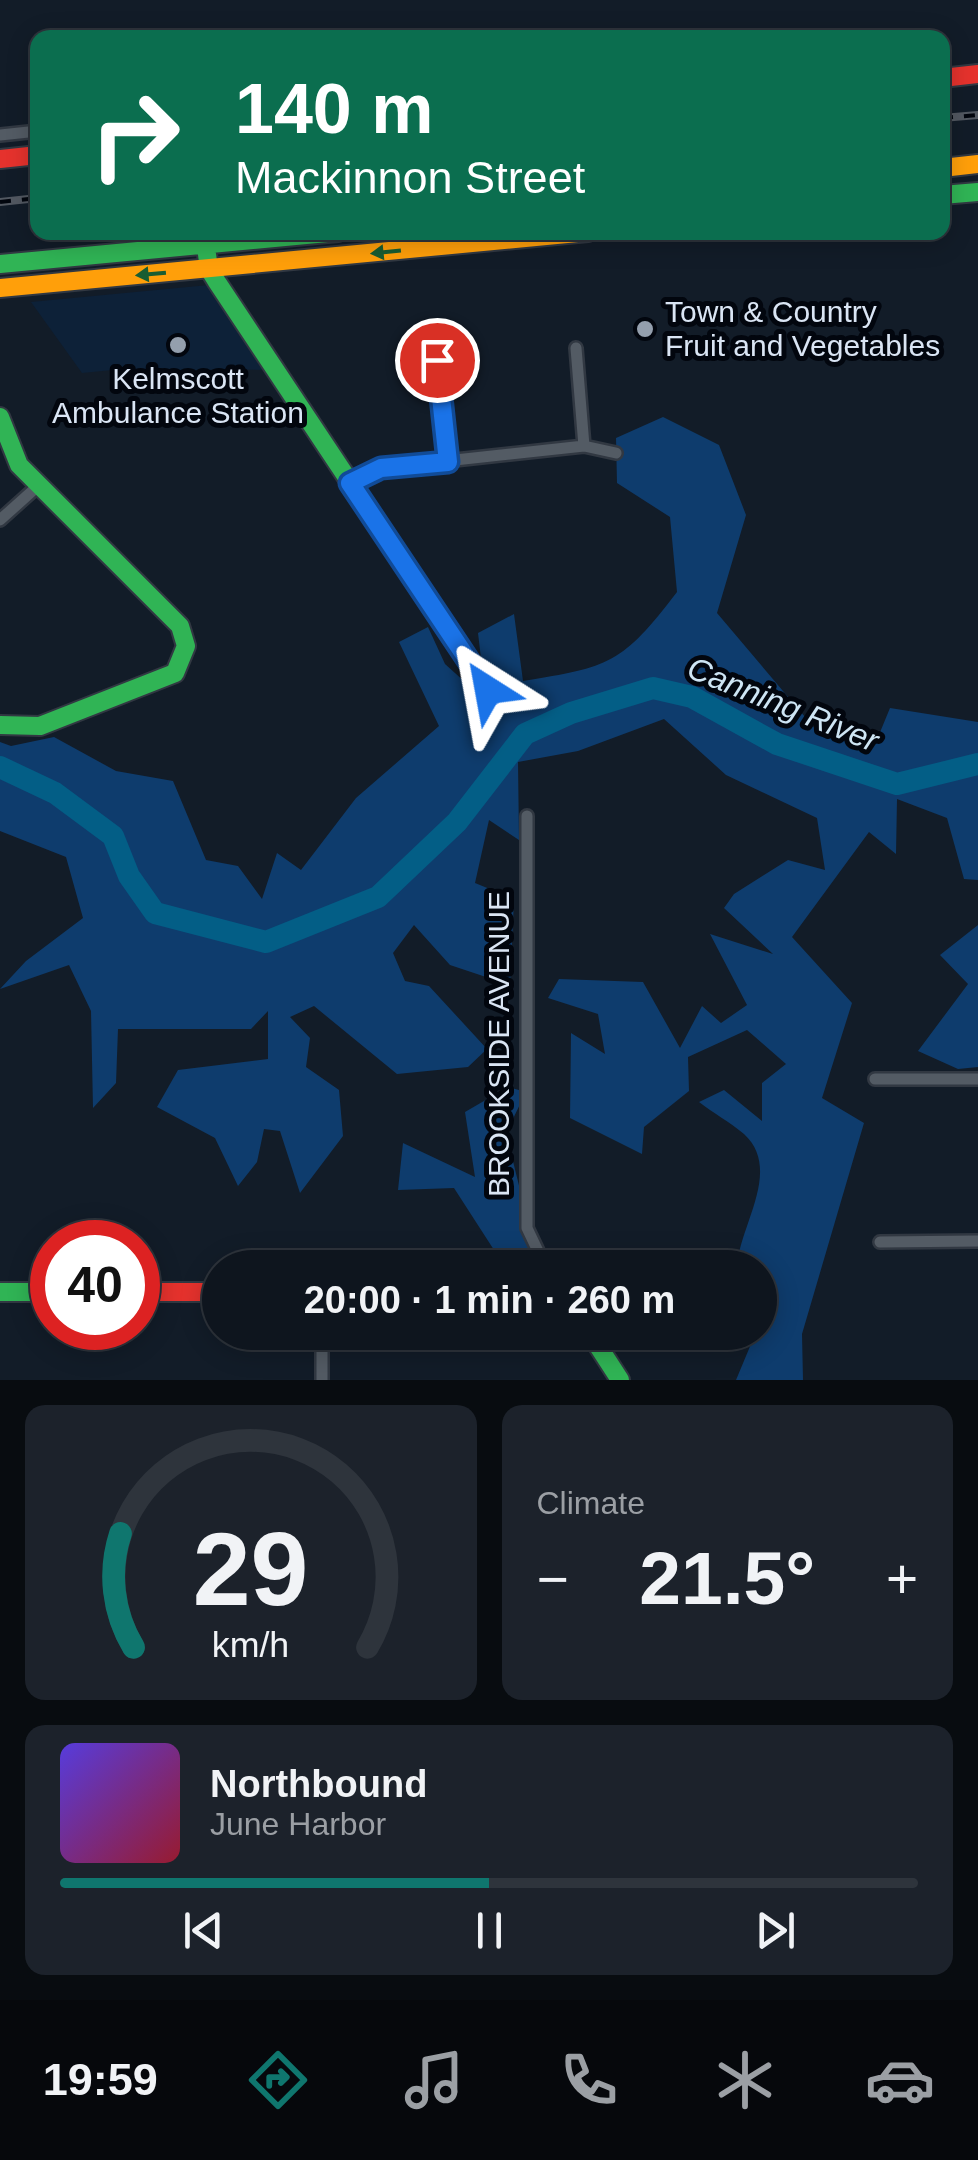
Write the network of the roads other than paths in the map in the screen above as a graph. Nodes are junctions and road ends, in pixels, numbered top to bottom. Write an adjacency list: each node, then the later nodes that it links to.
1 (978, 74): 2 (main road)
2 (950, 77)
3 (30, 133): 4 (street)
4 (0, 135)
5 (30, 157): 6 (main road)
6 (0, 159)
7 (978, 164): 8 (main road)
8 (950, 167)
9 (978, 192): 10 (main road)
10 (950, 194)
11 (268, 240): 13 (main road)
12 (506, 240): 15 (main road, one-way to 15)
13 (206, 247): 14 (main road); 15 (main road)
14 (0, 264)
15 (209, 269): 16 (main road, one-way to 16); 23 (main road)
16 (0, 288)
17 (576, 348): 20 (street)
18 (437, 360): 22 (street)
19 (0, 417): 24 (main road)
20 (584, 446): 21 (street); 22 (street)
21 (616, 453)
22 (448, 462): 23 (street)
23 (350, 483): 26 (main road)
24 (38, 485): 25 (street); 27 (main road)
25 (0, 520)
26 (488, 690)
27 (0, 725)
28 (527, 816): 33 (street, BROOKSIDE AVENUE)
29 (875, 1078): 30 (street)
30 (978, 1079)
31 (978, 1241): 32 (street)
32 (880, 1242)
33 (537, 1250)
34 (0, 1292): 35 (main road)
35 (30, 1292)
36 (160, 1292): 37 (main road)
37 (202, 1292)
38 (322, 1350): 40 (street)
39 (601, 1350): 41 (main road)
40 (322, 1380)
41 (620, 1380)

